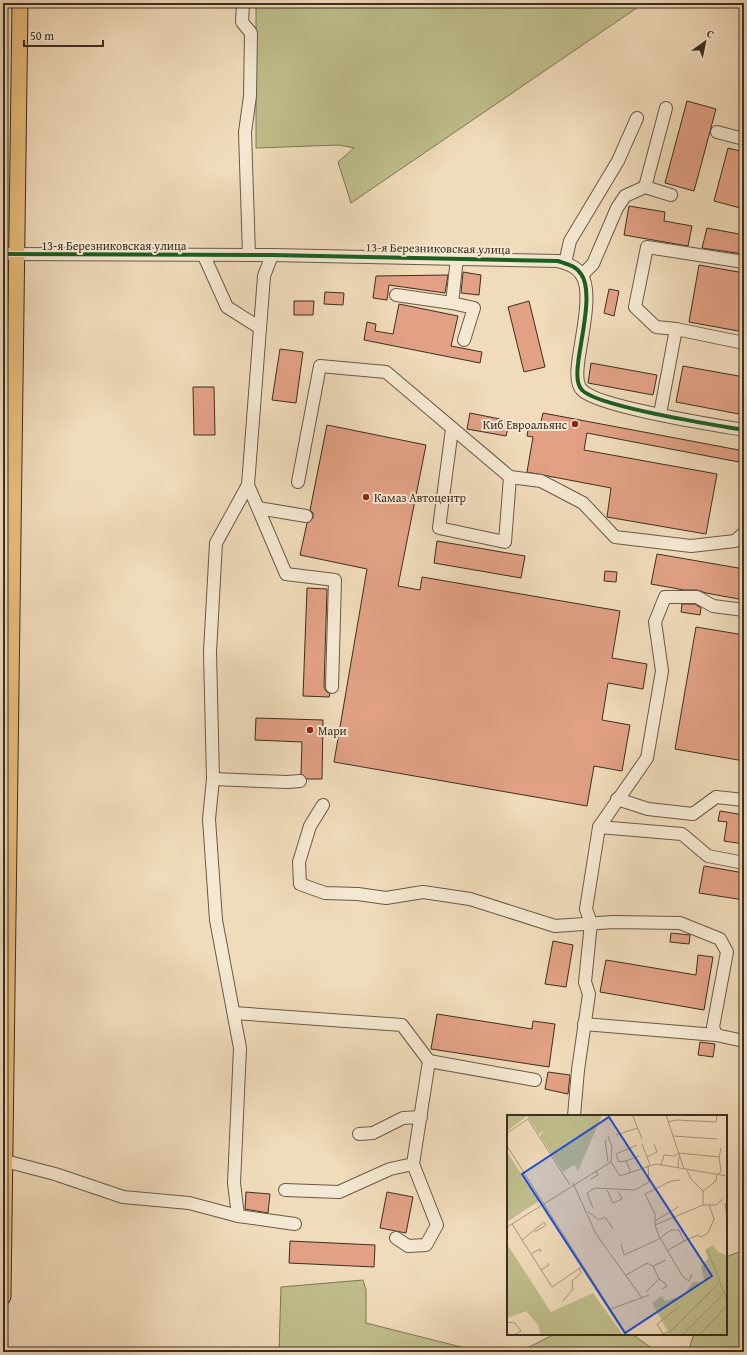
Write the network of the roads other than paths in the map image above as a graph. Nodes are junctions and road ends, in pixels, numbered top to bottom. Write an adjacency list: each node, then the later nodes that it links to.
1 (20, 3): 9 (main road)
2 (243, 3): 10 (street)
3 (666, 108): 7 (street)
4 (637, 118): 15 (street)
5 (717, 132): 6 (street)
6 (744, 139)
7 (645, 187): 8 (street); 16 (street)
8 (671, 195)
9 (10, 254): 12 (street, 13-я Березниковская улица); 36 (main road)
10 (249, 255): 11 (street, 13-я Березниковская улица); 12 (street, 13-я Березниковская улица)
11 (272, 255): 13 (street, 13-я Березниковская улица); 19 (street)
12 (204, 256): 19 (street)
13 (457, 258): 15 (street, 13-я Березниковская улица); 18 (street)
14 (744, 262): 20 (street)
15 (565, 263): 16 (street, 13-я Березниковская улица)
16 (582, 275): 23 (street)
17 (396, 295): 18 (street)
18 (452, 304): 21 (street)
19 (260, 328): 28 (street)
20 (676, 330): 22 (street); 23 (street)
21 (464, 340)
22 (744, 343)
23 (660, 414): 25 (street)
24 (452, 429): 26 (street); 26 (street); 27 (street)
25 (744, 430)
26 (510, 477): 31 (street)
27 (298, 482)
28 (248, 485): 29 (street); 34 (street)
29 (258, 508): 30 (street); 33 (street)
30 (306, 516)
31 (744, 533)
32 (744, 610): 37 (street)
33 (332, 687)
34 (213, 779): 35 (street); 43 (street)
35 (300, 781)
36 (6, 789): 52 (main road)
37 (617, 799): 38 (street); 40 (street)
38 (744, 800)
39 (323, 805): 42 (street)
40 (599, 827): 41 (street); 42 (street)
41 (744, 863)
42 (591, 923): 44 (street); 45 (street)
43 (234, 1014): 47 (street); 55 (street)
44 (584, 1024): 45 (street); 49 (street)
45 (716, 1036): 46 (street)
46 (744, 1041)
47 (429, 1061): 48 (street); 50 (street)
48 (535, 1080)
49 (574, 1115)
50 (421, 1117): 51 (street); 53 (street)
51 (359, 1134)
52 (5, 1161): 55 (street); 58 (main road)
53 (413, 1164): 54 (street); 57 (street)
54 (285, 1190)
55 (238, 1216): 56 (street)
56 (295, 1224)
57 (396, 1238)
58 (3, 1297)

